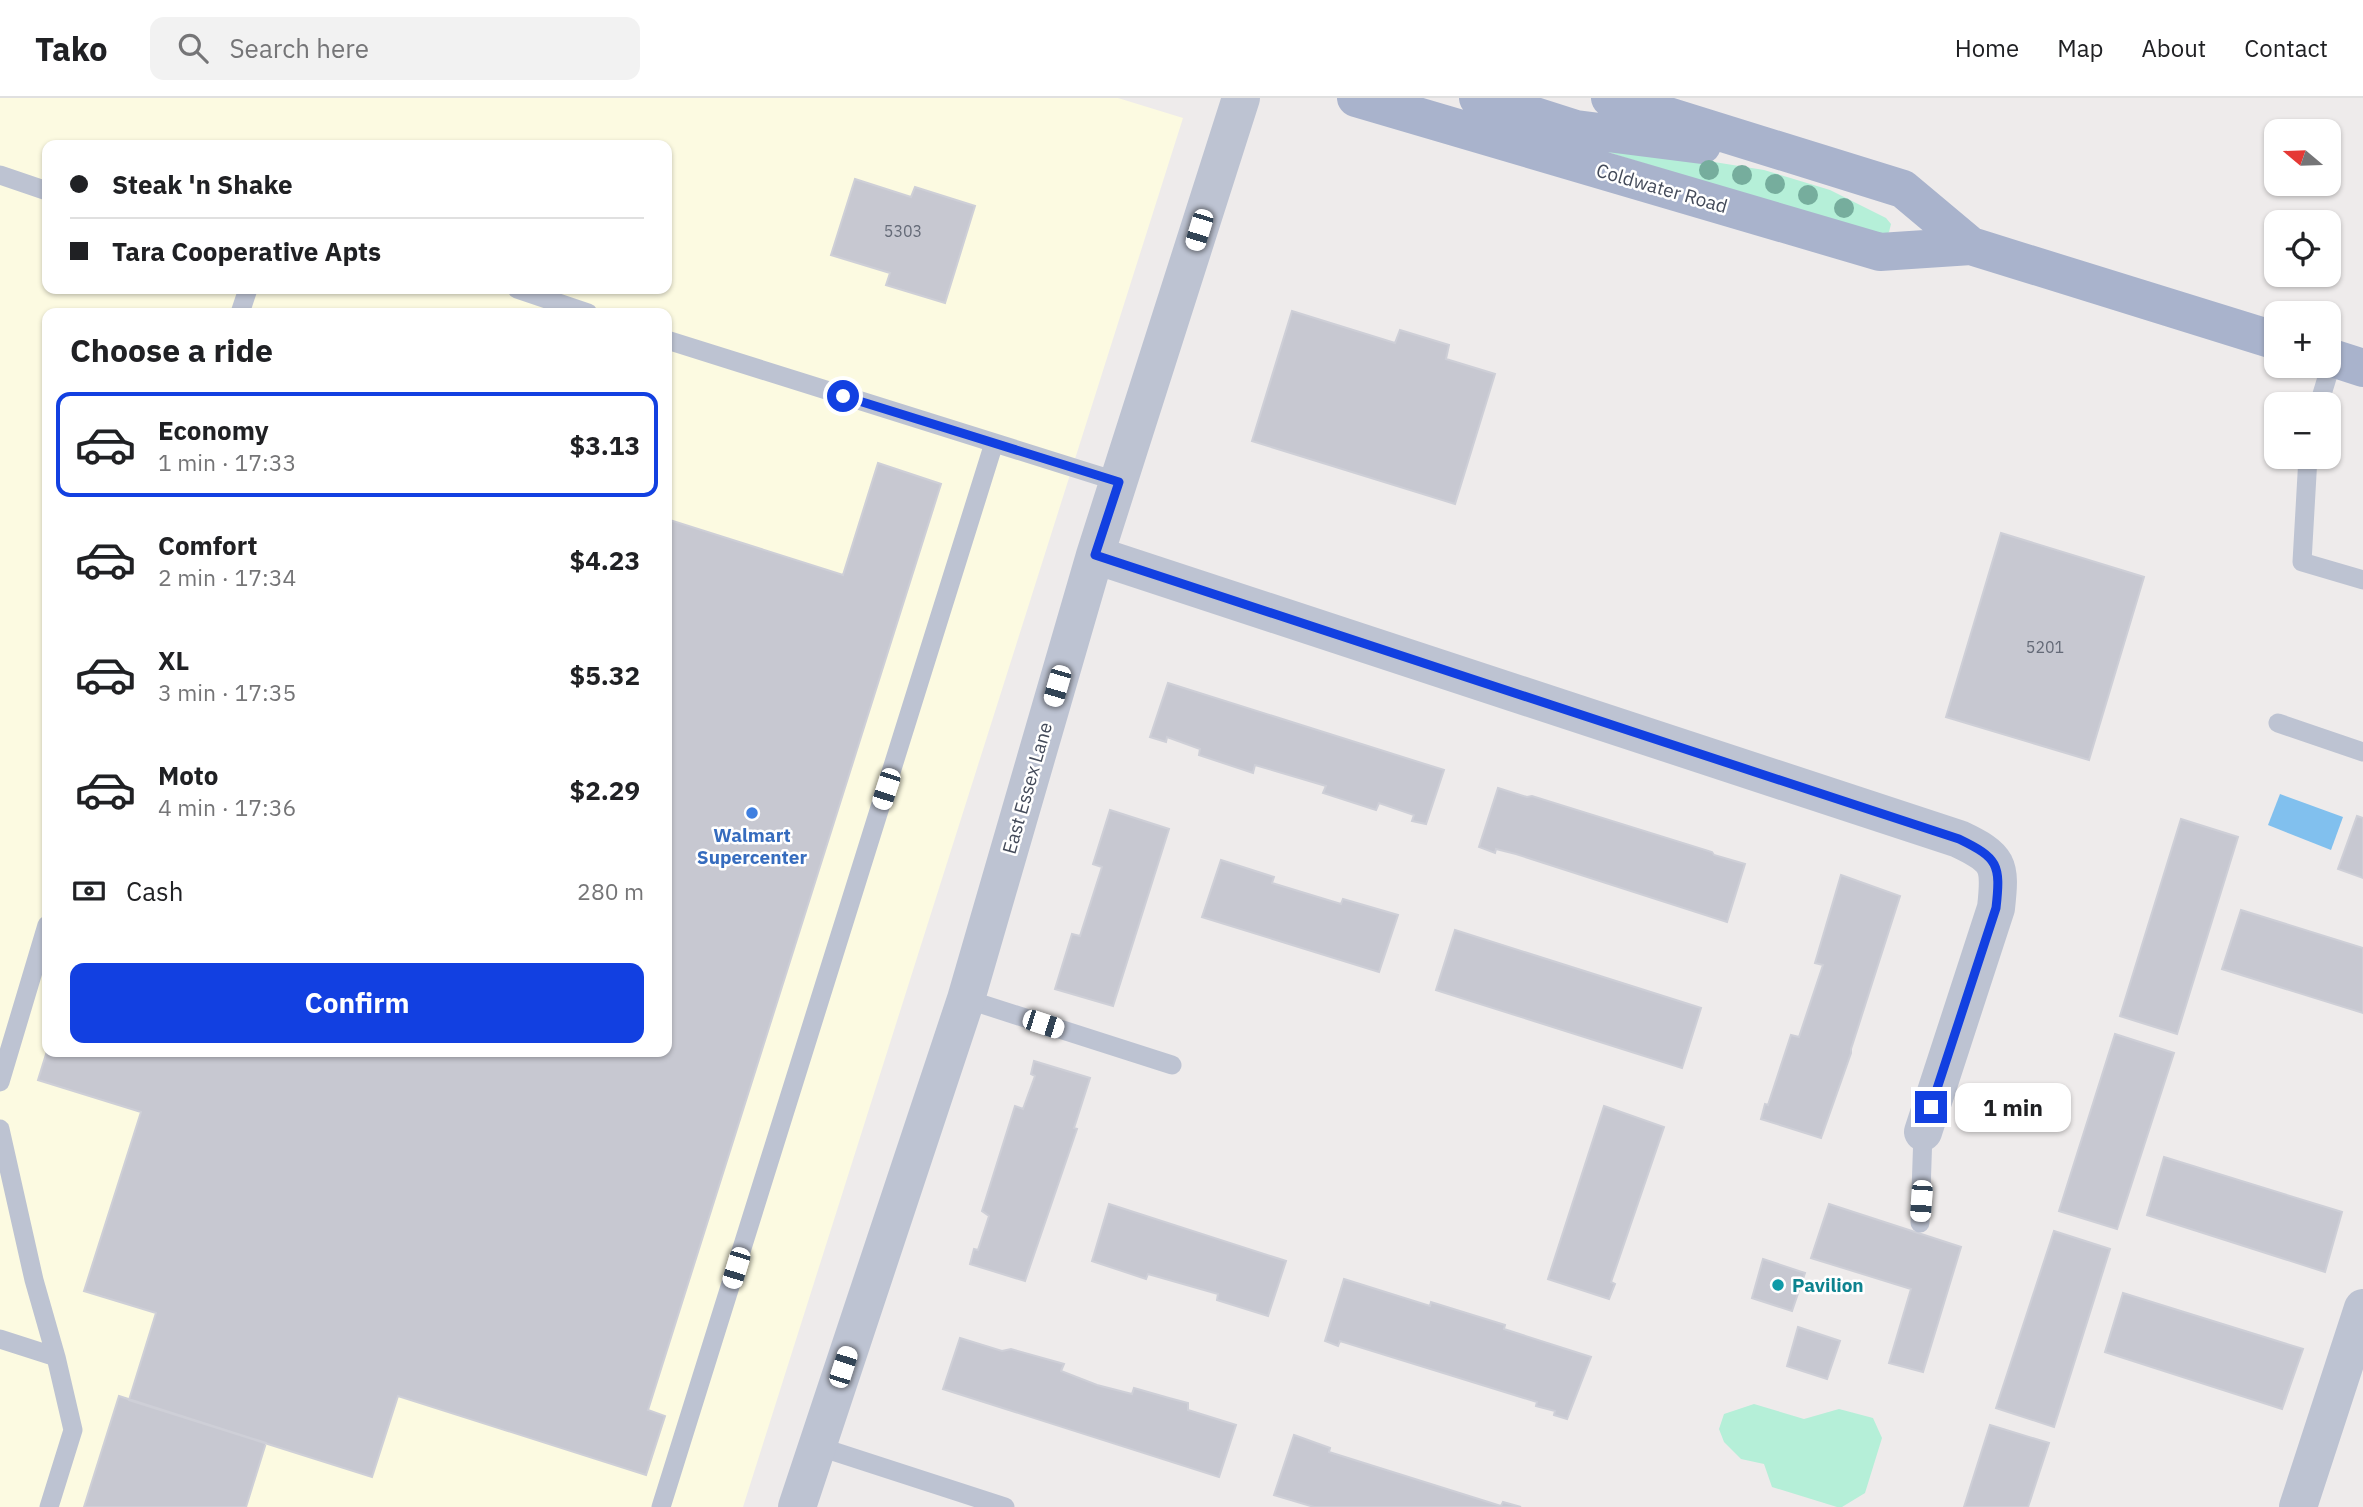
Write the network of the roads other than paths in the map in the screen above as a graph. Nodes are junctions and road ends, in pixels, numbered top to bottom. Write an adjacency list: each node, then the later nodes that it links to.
1 (1241, 98): 17 (street, East Essex Lane)
2 (1356, 98): 8 (main road, Coldwater Road)
3 (1478, 98): 5 (main road)
4 (1610, 98): 5 (main road, Coldwater Road)
5 (1741, 139): 8 (main road, Coldwater Road)
6 (0, 175): 7 (lane)
7 (42, 189)
8 (1971, 246): 11 (main road, Coldwater Road)
9 (532, 294): 10 (lane)
10 (573, 308)
11 (2264, 337)
12 (672, 342): 15 (lane)
13 (2342, 361): 14 (lane)
14 (2325, 392)
15 (994, 443): 17 (lane); 34 (lane)
16 (2307, 469): 19 (lane)
17 (1119, 482): 18 (street, East Essex Lane)
18 (1095, 555): 23 (street, East Essex Lane); 27 (street)
19 (2363, 580)
20 (2278, 723): 21 (lane)
21 (2363, 752)
22 (42, 942): 25 (lane)
23 (966, 999): 24 (lane); 32 (street, East Essex Lane)
24 (1172, 1065)
25 (0, 1082)
26 (0, 1129): 31 (lane)
27 (1923, 1132): 28 (lane)
28 (1920, 1223)
29 (2363, 1308): 36 (street)
30 (0, 1339): 31 (lane)
31 (56, 1357): 33 (lane)
32 (807, 1477): 35 (lane)
33 (49, 1507)
34 (661, 1507)
35 (1005, 1507)
36 (2298, 1507)

